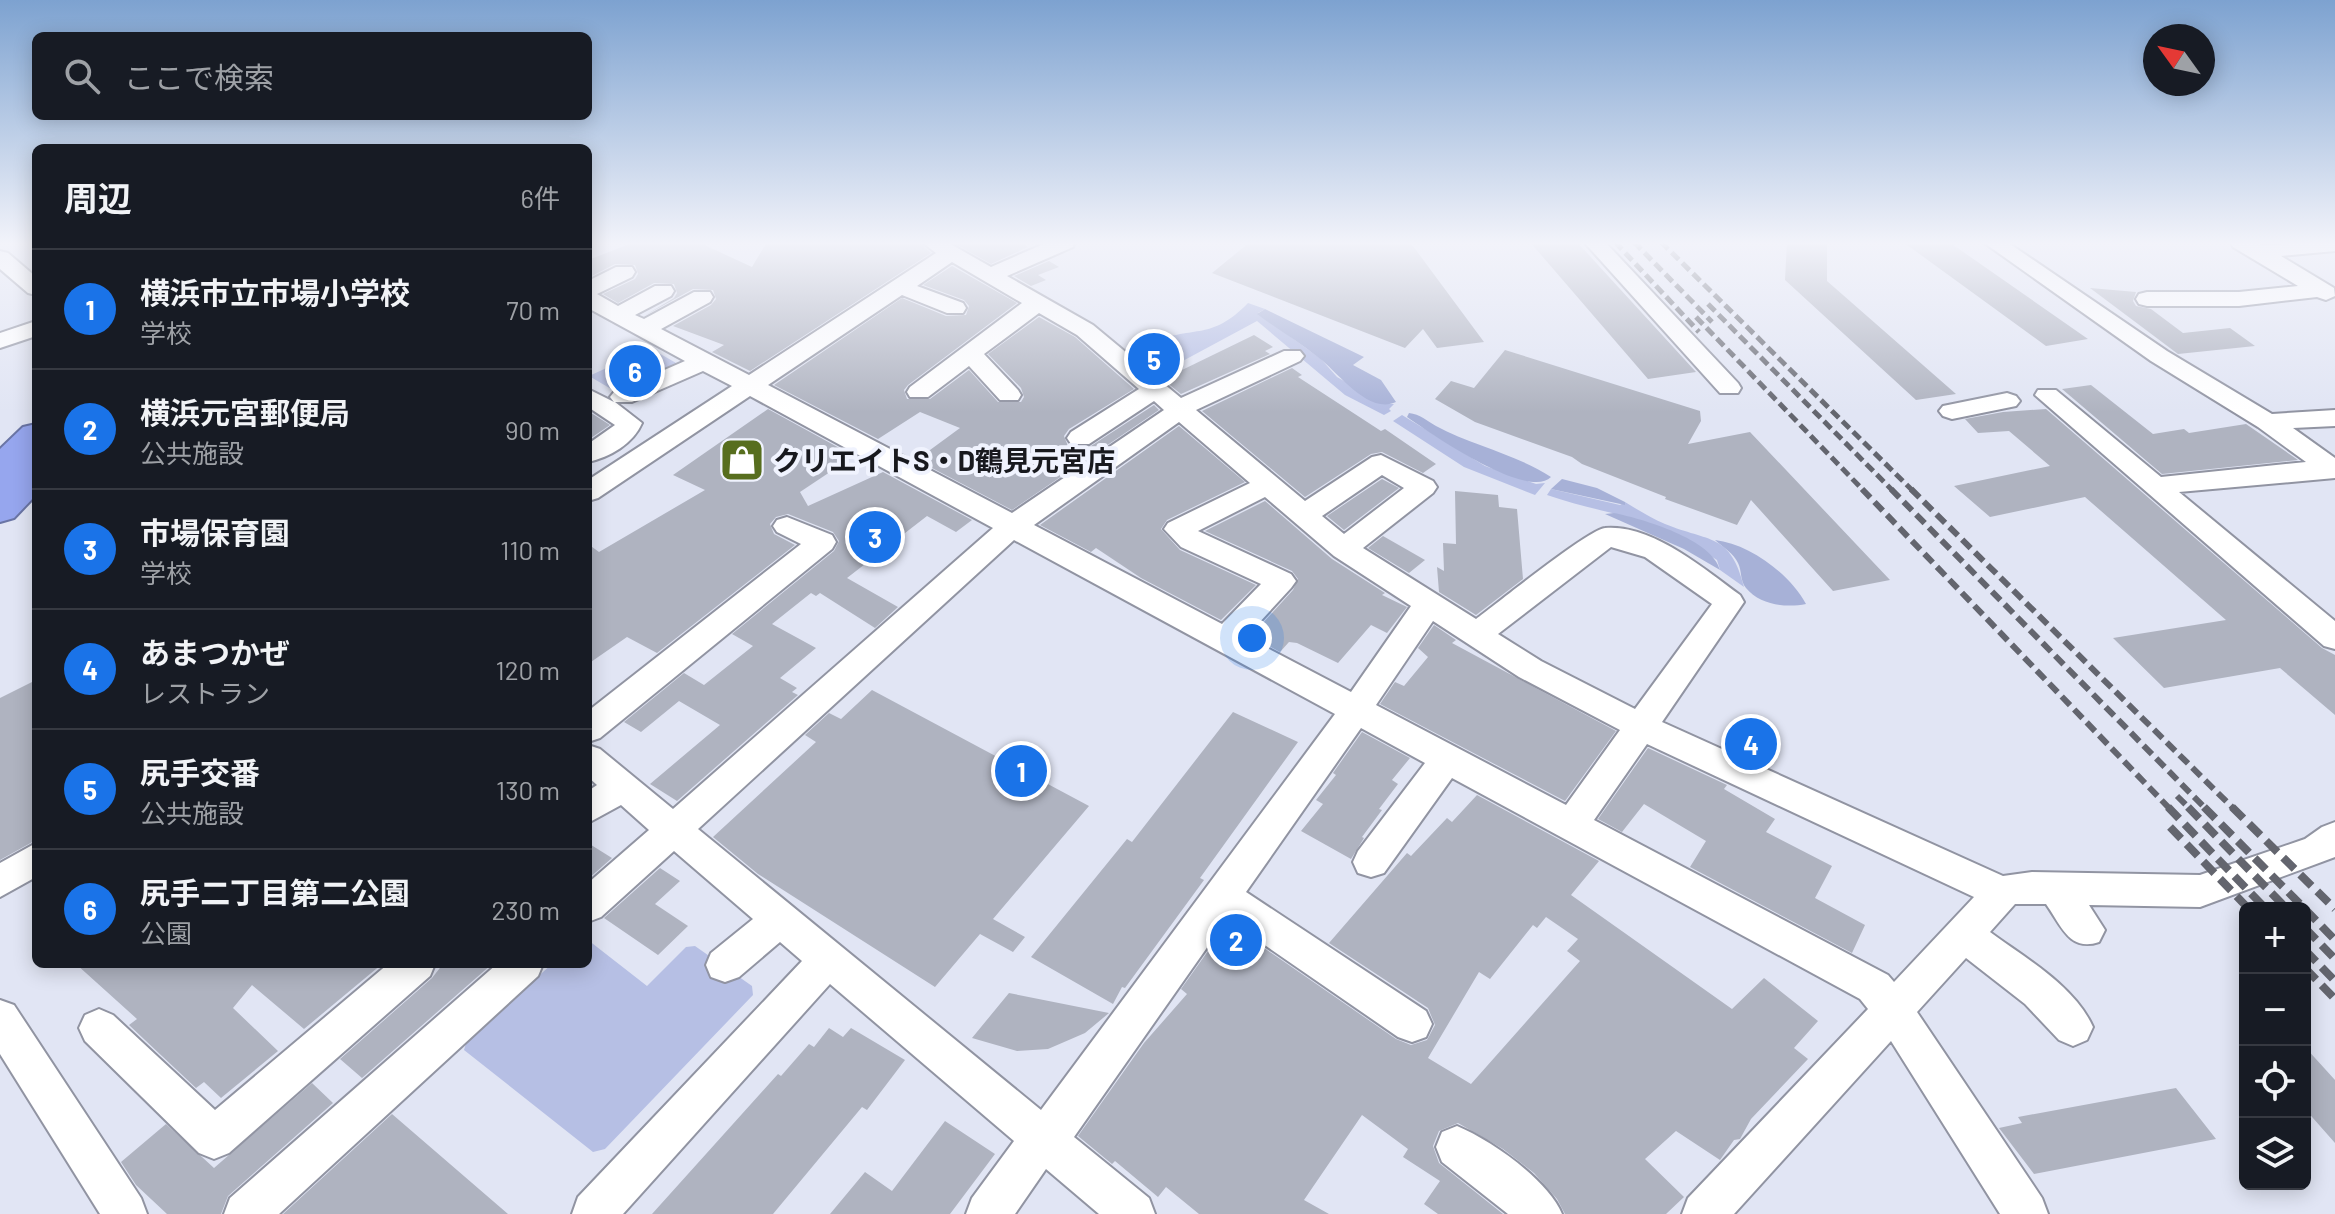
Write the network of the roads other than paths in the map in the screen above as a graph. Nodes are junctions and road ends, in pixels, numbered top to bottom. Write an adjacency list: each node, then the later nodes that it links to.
1 (648, 299): 13 (street)
2 (699, 299): 15 (street)
3 (882, 299): 20 (street)
4 (931, 299): 12 (street)
5 (1033, 299): 11 (street)
6 (1646, 299): 21 (street)
7 (2076, 299): 35 (street)
8 (2147, 299): 9 (street)
9 (2245, 299)
10 (592, 301): 13 (street)
11 (1039, 302): 17 (street); 22 (street)
12 (955, 308)
13 (617, 315): 15 (street)
14 (32, 329): 16 (street)
15 (643, 329): 19 (street)
16 (0, 341)
17 (970, 353): 23 (street); 24 (street)
18 (1292, 356): 32 (street)
19 (710, 364): 20 (street); 26 (street); 29 (street)
20 (750, 385): 30 (street); 49 (street)
21 (1729, 388)
22 (1156, 389): 32 (street); 36 (street)
23 (919, 392)
24 (1009, 395)
25 (2047, 395): 44 (street)
26 (623, 397)
27 (592, 399): 38 (street)
28 (2007, 401): 31 (street)
29 (654, 406)
30 (713, 410): 34 (street); 43 (street)
31 (1952, 411)
32 (1181, 412): 42 (street); 49 (street)
33 (2335, 418): 35 (street)
34 (739, 422)
35 (2267, 422): 39 (street)
36 (1080, 438)
37 (32, 439): 40 (highway)
38 (592, 448)
39 (2333, 469): 44 (street)
40 (0, 472)
41 (32, 476): 46 (highway)
42 (1268, 485): 47 (street); 54 (street)
43 (597, 486): 45 (street)
44 (2153, 486): 53 (street)
45 (633, 494)
46 (0, 509)
47 (1304, 515): 50 (street); 50 (street)
48 (787, 526): 56 (street)
49 (1011, 527): 54 (street); 63 (street)
50 (1344, 549): 51 (street)
51 (1431, 605): 52 (street); 55 (street)
52 (1476, 635): 57 (street); 57 (street)
53 (2335, 638)
54 (1225, 640): 55 (street)
55 (1355, 711): 58 (street); 70 (street)
56 (592, 726)
57 (1642, 727): 62 (street); 69 (street)
58 (1446, 760): 62 (street); 66 (street)
59 (592, 762): 60 (street)
60 (621, 787): 61 (street); 63 (street)
61 (592, 806)
62 (1571, 825): 79 (street)
63 (672, 830): 71 (street); 72 (street)
64 (2332, 843): 68 (street)
65 (32, 861): 67 (street)
66 (1371, 862)
67 (0, 882)
68 (2056, 889): 69 (street); 73 (street)
69 (2002, 893): 74 (street)
70 (1223, 896): 81 (street); 84 (street)
71 (592, 902)
72 (780, 919): 75 (street); 76 (street)
73 (2086, 930)
74 (1963, 934): 79 (street); 82 (street)
75 (828, 960): 84 (street); 86 (street)
76 (725, 965)
77 (411, 968): 83 (street)
78 (520, 968): 88 (street)
79 (1893, 1009): 92 (street); 93 (street)
80 (0, 1018): 87 (street)
81 (1412, 1024)
82 (2073, 1027)
83 (99, 1028)
84 (1042, 1138): 89 (street); 90 (street)
85 (1457, 1147): 91 (street)
86 (594, 1213)
87 (125, 1214)
88 (246, 1214)
89 (988, 1214)
90 (1133, 1214)
91 (1540, 1214)
92 (1704, 1214)
93 (2026, 1214)

